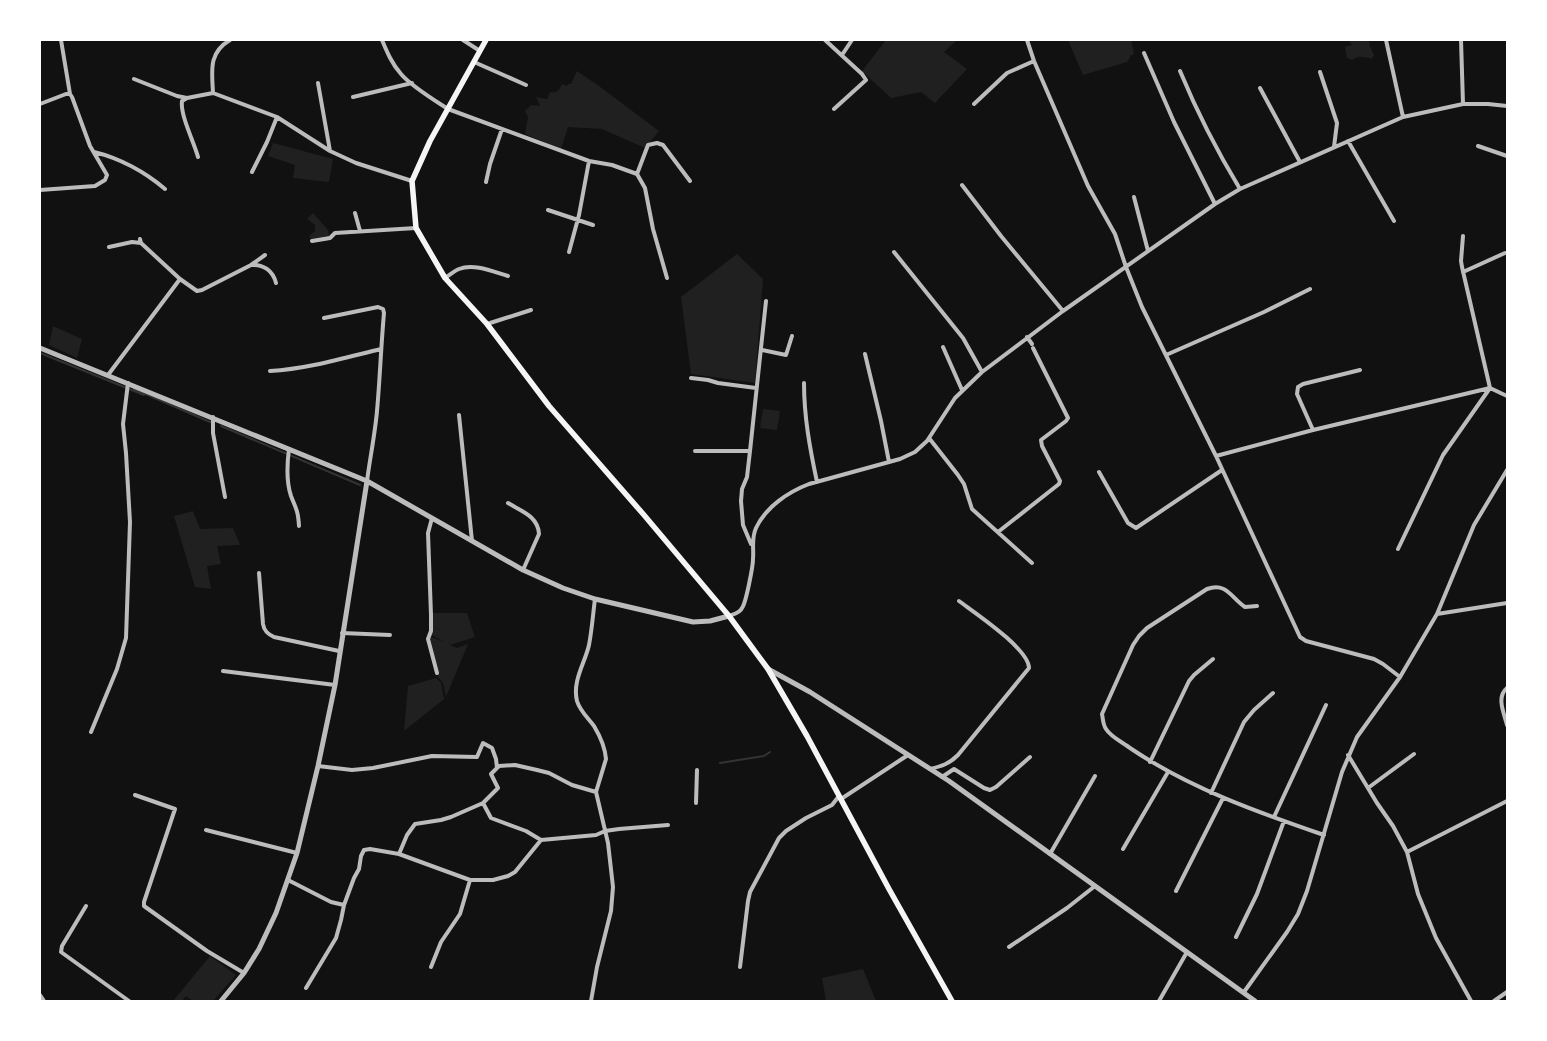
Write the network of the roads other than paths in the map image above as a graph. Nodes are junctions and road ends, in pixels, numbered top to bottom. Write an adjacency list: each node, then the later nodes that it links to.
1 (61, 40): 24 (street)
2 (230, 40): 23 (street)
3 (382, 40): 20 (street)
4 (463, 40): 11 (street)
5 (486, 40): 11 (main road)
6 (825, 40): 13 (street)
7 (852, 40): 13 (street)
8 (1027, 40): 14 (street)
9 (1386, 40): 34 (street)
10 (1461, 40): 29 (street)
11 (480, 51): 15 (main road)
12 (1144, 53): 55 (street)
13 (842, 55): 32 (street)
14 (1034, 61): 28 (street); 72 (street)
15 (474, 62): 21 (street); 31 (main road)
16 (1180, 71): 52 (street)
17 (1320, 72): 38 (street)
18 (134, 79): 25 (street)
19 (318, 83): 39 (street)
20 (412, 83): 26 (street); 31 (street)
21 (526, 85)
22 (1260, 88): 44 (street)
23 (213, 93): 25 (street); 33 (street)
24 (70, 94): 27 (street); 40 (street)
25 (187, 98): 42 (street)
26 (354, 98)
27 (40, 104)
28 (974, 104)
29 (1463, 104): 30 (street); 34 (street)
30 (1507, 106)
31 (448, 109): 35 (street); 47 (main road)
32 (834, 109)
33 (277, 116): 39 (street); 45 (street)
34 (1403, 118): 36 (street)
35 (502, 129): 43 (street); 49 (street)
36 (1348, 141): 38 (street); 59 (street)
37 (1478, 146): 41 (street)
38 (1334, 147): 44 (street)
39 (330, 151): 47 (street)
40 (94, 152): 51 (street); 53 (street)
41 (1507, 156)
42 (198, 157)
43 (590, 161): 46 (street); 58 (street)
44 (1300, 162): 52 (street)
45 (252, 172)
46 (637, 174): 48 (street); 76 (street)
47 (412, 181): 61 (main road)
48 (690, 181)
49 (486, 182)
50 (962, 185): 82 (street)
51 (165, 189)
52 (1240, 189): 55 (street)
53 (40, 190)
54 (1134, 197): 66 (street)
55 (1215, 204): 66 (street)
56 (548, 210): 58 (street)
57 (355, 213): 62 (street)
58 (578, 220): 60 (street); 67 (street)
59 (1394, 221)
60 (593, 225)
61 (416, 228): 62 (street); 75 (main road)
62 (360, 231): 64 (street)
63 (1463, 236): 73 (street)
64 (312, 241)
65 (109, 247): 77 (street)
66 (1148, 251): 72 (street)
67 (569, 252)
68 (894, 252): 95 (street)
69 (1505, 253): 73 (street)
70 (265, 255): 71 (street)
71 (251, 264): 77 (street); 78 (street)
72 (1126, 268): 82 (street); 92 (street)
73 (1463, 272): 101 (street)
74 (508, 276): 75 (street)
75 (445, 278): 84 (main road)
76 (667, 278)
77 (180, 279): 96 (street)
78 (276, 283)
79 (1310, 289): 92 (street)
80 (766, 300): 90 (street)
81 (531, 310): 84 (street)
82 (1063, 311): 86 (street)
83 (324, 318): 89 (street)
84 (487, 324): 134 (main road)
85 (792, 336): 90 (street)
86 (1027, 338): 95 (street); 122 (street)
87 (943, 347): 102 (street)
88 (40, 348): 96 (street)
89 (381, 350): 94 (street); 116 (street)
90 (762, 350): 100 (street)
91 (865, 354): 112 (street)
92 (1166, 355): 111 (street)
93 (1360, 370): 106 (street)
94 (270, 371)
95 (982, 372): 102 (street)
96 (108, 375): 98 (street)
97 (691, 378): 100 (street)
98 (128, 383): 105 (street); 148 (street)
99 (804, 383): 117 (street)
100 (756, 388): 109 (street)
101 (1490, 388): 103 (street); 106 (street); 125 (street)
102 (962, 390): 107 (street)
103 (1507, 396)
104 (459, 415): 123 (street)
105 (213, 418): 108 (street); 118 (street)
106 (1313, 430): 111 (street)
107 (930, 438): 112 (street); 122 (street)
108 (289, 449): 116 (street); 121 (street)
109 (750, 451): 110 (street); 124 (street)
110 (695, 452)
111 (1216, 456): 113 (street)
112 (889, 462): 117 (street)
113 (1222, 470): 115 (street); 142 (street)
114 (1507, 470): 133 (street)
115 (1099, 472)
116 (367, 481): 120 (street); 135 (street)
117 (817, 482): 124 (street)
118 (225, 498)
119 (508, 503): 127 (street)
120 (432, 518): 123 (street); 141 (street)
121 (299, 526)
122 (998, 532): 126 (street)
123 (472, 541): 127 (street)
124 (752, 545): 134 (street)
125 (1398, 549)
126 (1032, 562)
127 (523, 570): 129 (street)
128 (259, 573): 137 (street)
129 (595, 599): 134 (street); 162 (street)
130 (959, 601): 156 (street)
131 (1507, 603): 133 (street)
132 (1257, 606): 153 (street)
133 (1437, 614): 142 (street)
134 (729, 616): 139 (main road)
135 (342, 633): 136 (street); 137 (street)
136 (390, 635)
137 (339, 651): 143 (street)
138 (1213, 659): 153 (street)
139 (768, 668): 149 (street); 165 (main road)
140 (223, 671): 143 (street)
141 (437, 673)
142 (1400, 677): 151 (street)
143 (335, 685): 154 (street)
144 (1507, 688): 147 (street)
145 (1273, 694): 163 (street)
146 (1326, 705): 170 (street)
147 (1507, 725)
148 (91, 732)
149 (908, 754): 156 (street); 165 (street)
150 (1414, 754): 161 (street)
151 (1348, 755): 161 (street); 175 (street)
152 (1030, 758): 160 (street)
153 (1150, 762): 158 (street)
154 (318, 766): 155 (street); 179 (street)
155 (497, 768): 162 (street); 168 (street)
156 (930, 768): 160 (street)
157 (697, 770): 169 (street)
158 (1168, 772): 163 (street); 177 (street)
159 (1095, 776): 181 (street)
160 (942, 777): 181 (street)
161 (1368, 788): 178 (street)
162 (596, 792): 174 (street)
163 (1211, 793): 166 (street)
164 (135, 795): 193 (street)
165 (840, 797): 192 (street); 202 (main road)
166 (1223, 798): 170 (street); 185 (street)
167 (1507, 801): 178 (street)
168 (483, 803): 176 (street); 180 (street)
169 (696, 803)
170 (1274, 817): 171 (street)
171 (1284, 821): 175 (street); 188 (street)
172 (668, 825): 174 (street)
173 (206, 830): 179 (street)
174 (605, 831): 176 (street); 201 (street)
175 (1324, 835): 195 (street)
176 (541, 840): 183 (street)
177 (1123, 849)
178 (1407, 852): 205 (street)
179 (296, 853): 182 (street)
180 (400, 854): 183 (street); 186 (street)
181 (1050, 854): 184 (street)
182 (288, 880): 186 (street); 193 (street)
183 (470, 880): 191 (street)
184 (1095, 886): 189 (street); 190 (street)
185 (1176, 891)
186 (344, 905): 194 (street)
187 (86, 906): 199 (street)
188 (1236, 936)
189 (1009, 947)
190 (1187, 952): 195 (street); 203 (street)
191 (431, 967)
192 (740, 967)
193 (244, 973): 200 (street)
194 (306, 988)
195 (1244, 992): 204 (street)
196 (1507, 992): 206 (street)
197 (40, 995): 198 (street)
198 (44, 1001)
199 (129, 1001)
200 (221, 1001)
201 (591, 1001)
202 (952, 1001)
203 (1159, 1001)
204 (1255, 1001)
205 (1471, 1001)
206 (1494, 1001)

